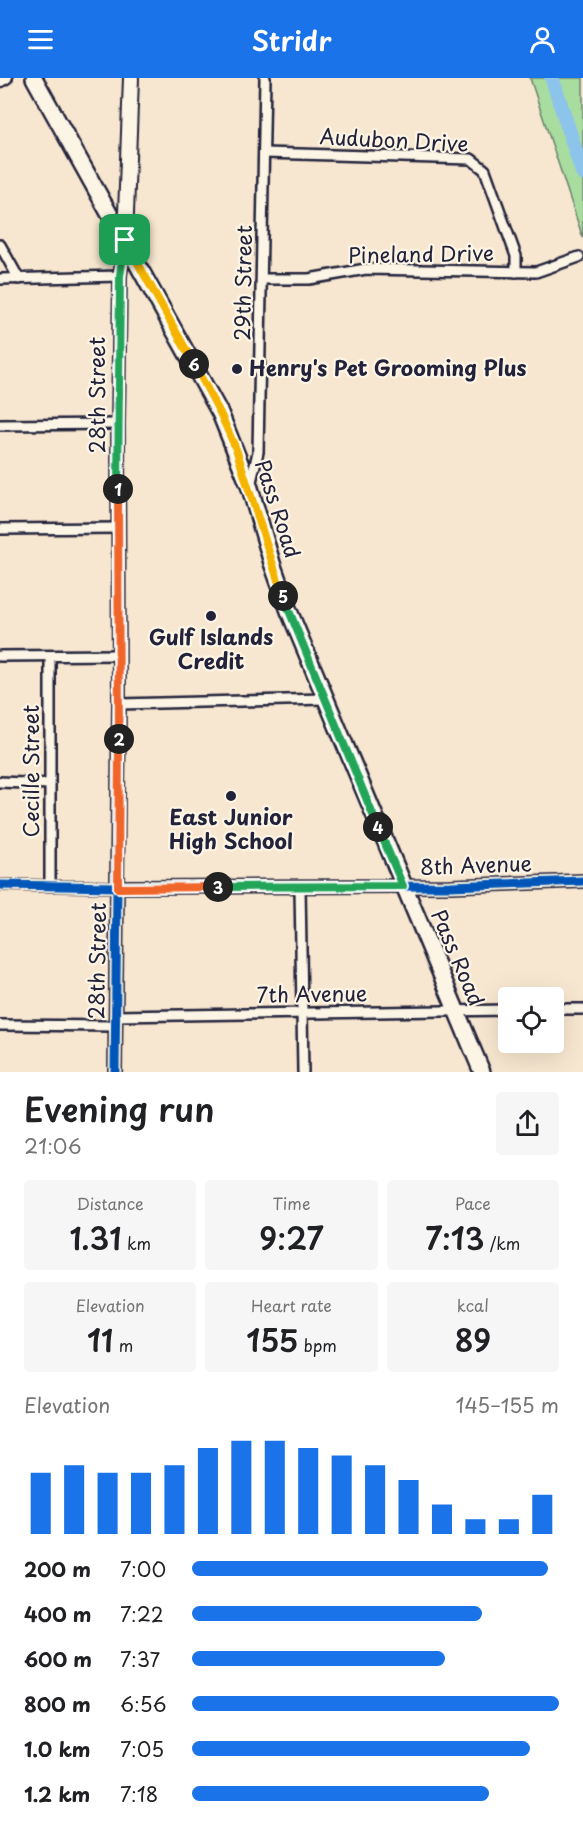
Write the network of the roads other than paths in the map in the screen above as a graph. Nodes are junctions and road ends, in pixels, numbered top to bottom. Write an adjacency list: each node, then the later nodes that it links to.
1 (7, 78): 5 (street)
2 (34, 78): 7 (main road, Pass Road)
3 (131, 78): 7 (main road, 28th Street)
4 (265, 78): 6 (street, 29th Street)
5 (0, 81)
6 (264, 153): 10 (street, Audubon Drive); 14 (street, 29th Street)
7 (125, 240): 11 (street, 28th Street); 17 (main road, Pass Road)
8 (0, 245): 13 (street)
9 (579, 257): 10 (street, Pineland Drive)
10 (516, 272): 14 (street, Pineland Drive)
11 (120, 276): 13 (street); 15 (street, 28th Street)
12 (0, 279): 13 (street)
13 (19, 279)
14 (262, 279): 17 (street, 29th Street)
15 (118, 424): 16 (street); 18 (street, 28th Street)
16 (0, 425)
17 (250, 488): 23 (main road, Pass Road)
18 (119, 528): 19 (street); 22 (street, 28th Street)
19 (0, 529)
20 (0, 656): 21 (street)
21 (50, 656): 22 (street); 26 (street, Cecille Street)
22 (119, 656): 24 (street, 28th Street)
23 (324, 699): 24 (street); 30 (main road, Pass Road)
24 (119, 704): 32 (street, 28th Street)
25 (0, 782): 26 (street)
26 (50, 784): 29 (street, Cecille Street)
27 (583, 881): 30 (street, 8th Avenue)
28 (0, 885): 29 (street)
29 (50, 886): 32 (street)
30 (403, 886): 31 (street, 8th Avenue); 36 (main road, Pass Road)
31 (300, 887): 32 (street, 8th Avenue); 37 (street)
32 (118, 888): 38 (street, 28th Street)
33 (564, 1009): 34 (street)
34 (583, 1009)
35 (498, 1010): 36 (street, 7th Avenue)
36 (456, 1011): 37 (street, 7th Avenue); 42 (main road, Pass Road)
37 (303, 1012): 38 (street, 7th Avenue); 41 (street)
38 (115, 1021): 39 (street, 7th Avenue); 40 (street, 28th Street)
39 (0, 1025)
40 (115, 1072)
41 (303, 1072)
42 (482, 1072)

